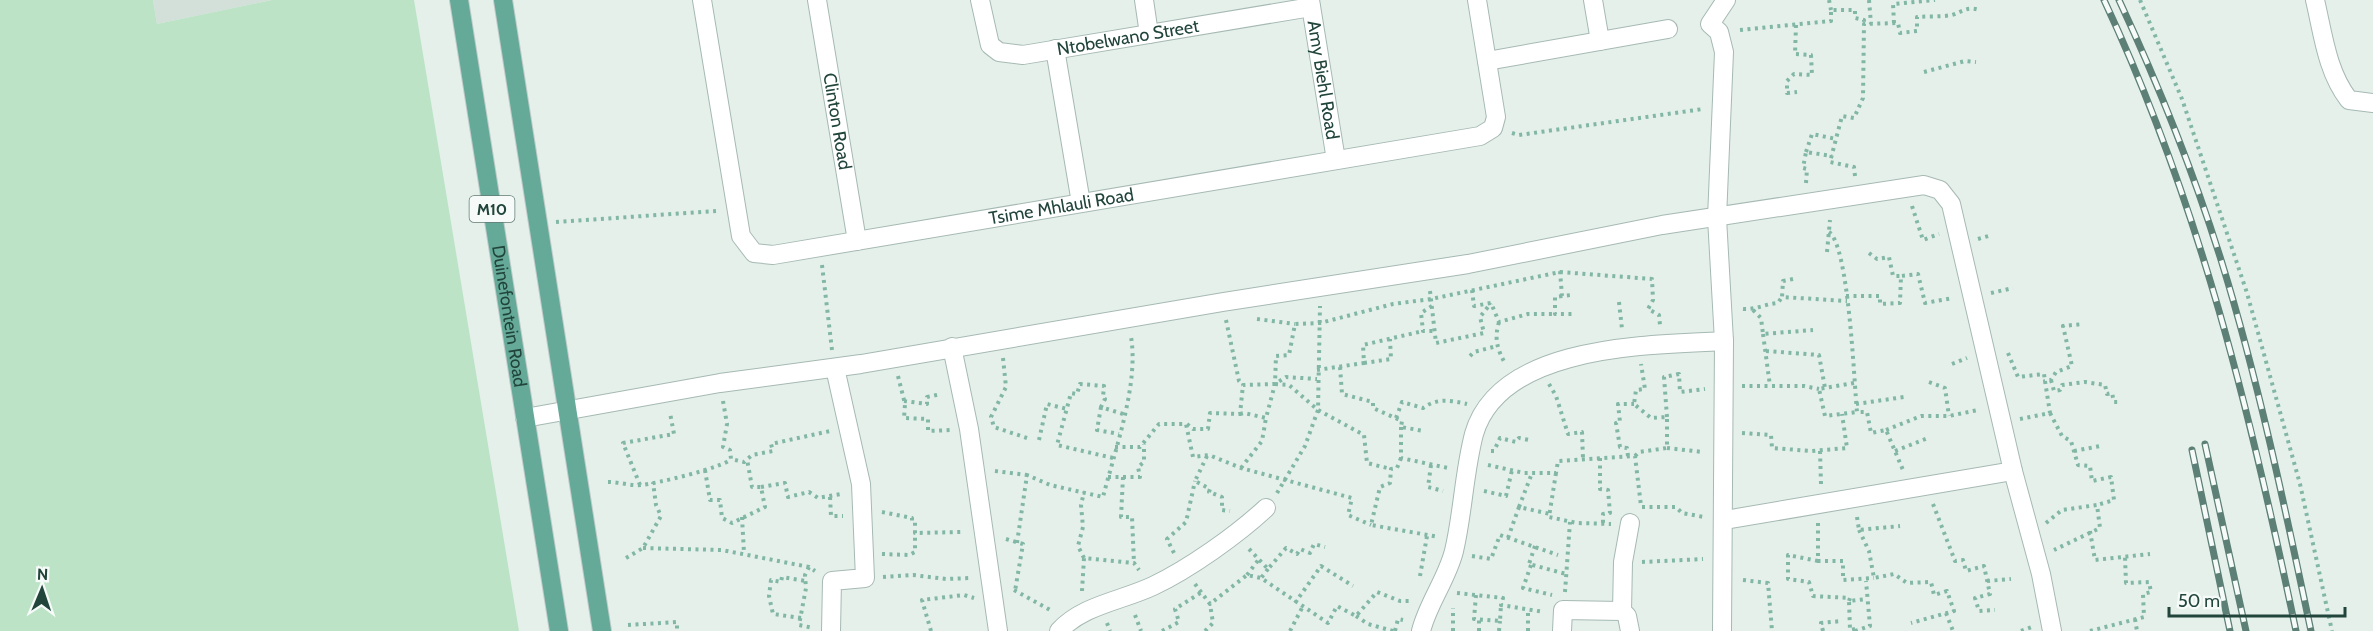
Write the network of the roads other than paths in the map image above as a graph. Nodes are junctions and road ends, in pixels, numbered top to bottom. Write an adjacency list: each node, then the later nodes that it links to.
1 (459, 0): 26 (main road, Duinefontein Road / M10)
2 (503, 0): 25 (main road, M10)
3 (702, 0): 21 (street, Tsime Mhlauli Road)
4 (817, 0): 21 (street, Clinton Road)
5 (980, 0): 15 (street, Ntobelwano Street)
6 (1144, 0): 13 (street)
7 (1477, 0): 16 (street)
8 (1593, 0): 14 (street)
9 (1726, 0): 20 (street)
10 (2315, 0): 17 (street)
11 (1311, 4): 13 (street, Ntobelwano Street); 18 (street, Amy Biehl Road)
12 (1668, 29): 14 (street)
13 (1149, 34): 15 (street, Ntobelwano Street)
14 (1600, 41): 16 (street)
15 (1055, 49): 19 (street)
16 (1487, 61): 18 (street, Tsime Mhlauli Road)
17 (2373, 103)
18 (1336, 160): 19 (street, Tsime Mhlauli Road)
19 (1081, 203): 21 (street, Tsime Mhlauli Road)
20 (1717, 218): 22 (street); 23 (street); 27 (street)
21 (857, 242)
22 (1724, 341): 29 (street); 37 (street)
23 (952, 347): 24 (street); 35 (street)
24 (835, 368): 25 (street); 34 (street)
25 (568, 411): 26 (street); 33 (main road, M10)
26 (525, 418): 32 (main road, Duinefontein Road / M10)
27 (2013, 471): 29 (street); 41 (street)
28 (1266, 508): 36 (street)
29 (1725, 520): 40 (street)
30 (1630, 523): 31 (street)
31 (1622, 611): 38 (street); 39 (street)
32 (559, 631)
33 (602, 631)
34 (831, 631)
35 (998, 631)
36 (1059, 631)
37 (1421, 631)
38 (1562, 631)
39 (1630, 631)
40 (1722, 631)
41 (2052, 631)

